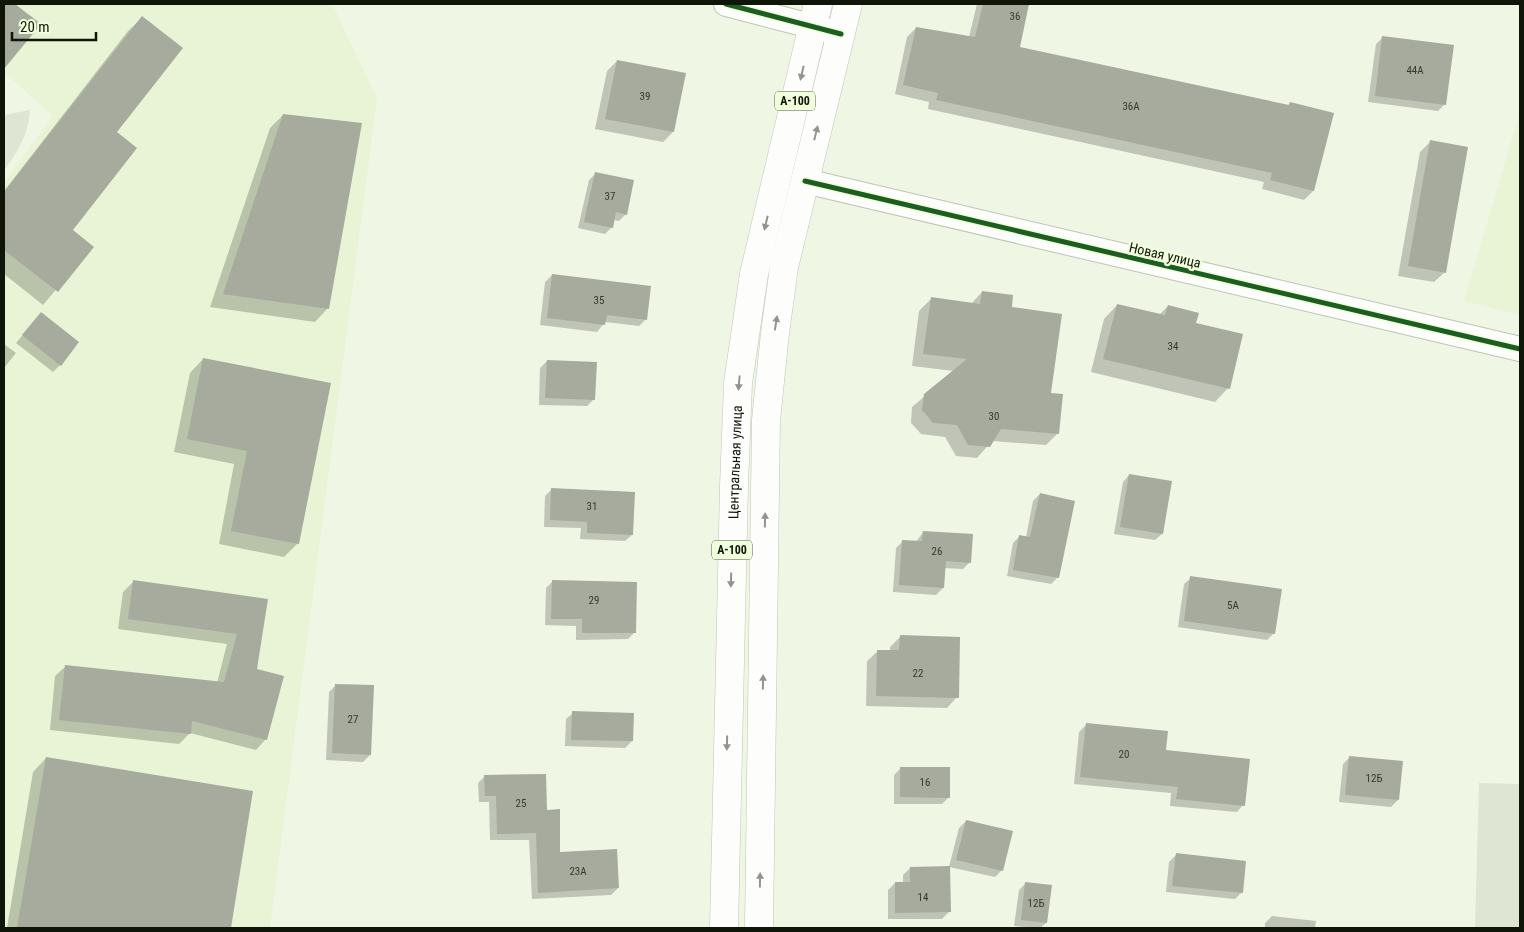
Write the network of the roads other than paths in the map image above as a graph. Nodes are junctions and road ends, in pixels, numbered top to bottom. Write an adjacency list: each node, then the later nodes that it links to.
1 (726, 4): 3 (street)
2 (848, 4): 4 (main road, А-100)
3 (815, 15): 4 (street); 7 (main road, Центральная улица / А-100, one-way to 7)
4 (841, 34): 5 (main road, А-100, one-way to 4)
5 (805, 181): 6 (street, Новая улица); 8 (main road, А-100, one-way to 5)
6 (1520, 349)
7 (724, 928)
8 (759, 928)

